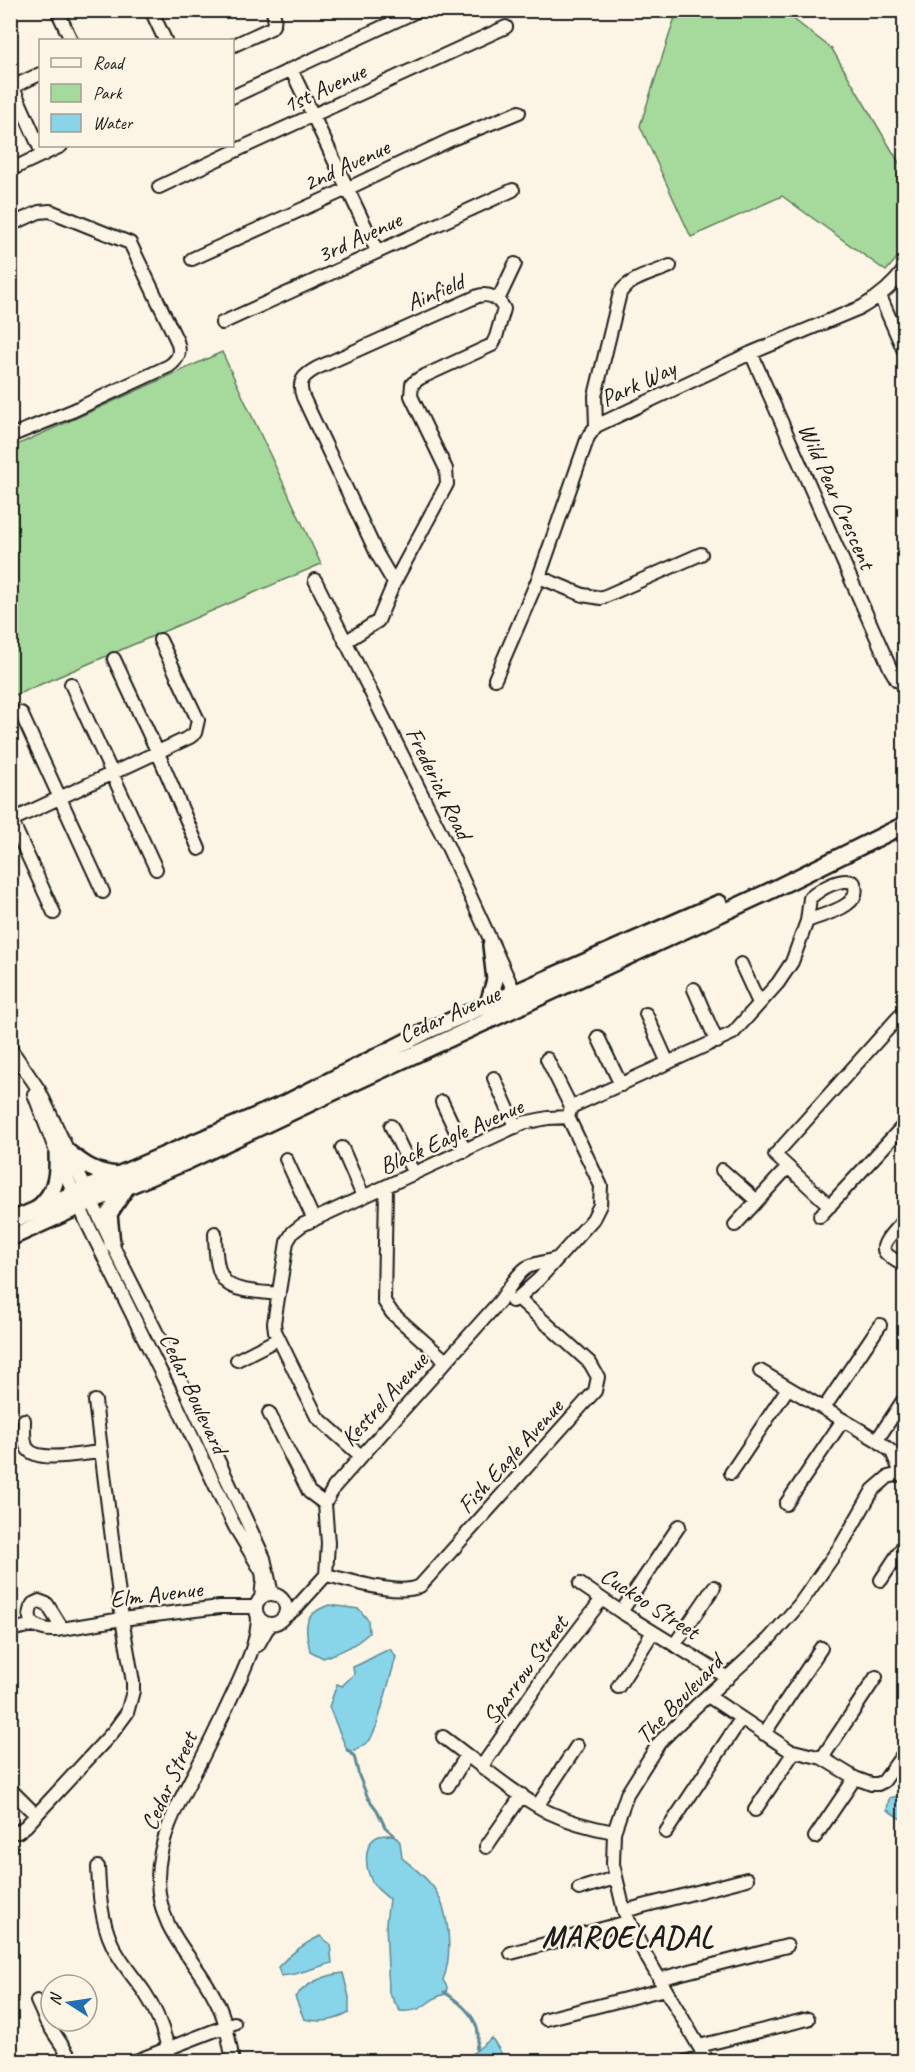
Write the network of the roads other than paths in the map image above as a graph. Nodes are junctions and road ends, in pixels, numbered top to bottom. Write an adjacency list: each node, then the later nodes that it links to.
1 (57, 10): 6 (street)
2 (151, 10): 7 (street)
3 (272, 10): 8 (street)
4 (419, 10): 9 (street)
5 (506, 27): 14 (street, 1st Avenue)
6 (71, 39)
7 (165, 39)
8 (234, 45)
9 (291, 69): 12 (street); 14 (street)
10 (39, 74): 11 (street)
11 (11, 85): 15 (street)
12 (234, 96)
13 (519, 112): 21 (street, 2nd Avenue)
14 (313, 114): 20 (street, 1st Avenue); 21 (street)
15 (39, 144)
16 (40, 147): 18 (street)
17 (59, 147): 18 (street)
18 (44, 155): 19 (street)
19 (10, 170)
20 (159, 187)
21 (347, 189): 24 (street); 25 (street, 2nd Avenue)
22 (513, 190): 24 (street, 3rd Avenue)
23 (10, 225): 35 (street)
24 (377, 251): 31 (street, 3rd Avenue)
25 (192, 259)
26 (515, 264): 30 (street)
27 (670, 266): 34 (street)
28 (904, 270): 29 (street, Park Way)
29 (880, 296): 32 (street); 33 (street, Park Way)
30 (498, 300): 39 (street, Ainfield); 39 (street, Ainfield)
31 (222, 323)
32 (904, 351)
33 (751, 353): 34 (street, Park Way); 45 (street, Wild Pear Crescent)
34 (596, 426): 37 (street, Park Way)
35 (10, 436)
36 (701, 554): 37 (street)
37 (538, 577): 43 (street, Park Way)
38 (315, 580): 41 (street, Frederick Road)
39 (394, 583): 41 (street, Ainfield)
40 (160, 640): 47 (street)
41 (345, 642): 58 (street, Frederick Road)
42 (114, 659): 47 (street)
43 (495, 679)
44 (71, 684): 48 (street)
45 (904, 684)
46 (21, 713): 49 (street)
47 (158, 753): 48 (street); 53 (street)
48 (112, 773): 49 (street); 54 (street)
49 (59, 798): 51 (street); 55 (street)
50 (904, 818): 61 (main road, Cedar Avenue)
51 (11, 819): 56 (street)
52 (904, 825): 61 (main road, Cedar Avenue)
53 (199, 849)
54 (156, 868)
55 (103, 892)
56 (54, 914)
57 (807, 921): 62 (street, Black Eagle Avenue)
58 (491, 945): 61 (street, Frederick Road); 63 (main road)
59 (741, 964): 62 (street)
60 (694, 989): 67 (street)
61 (518, 1000): 63 (main road, Cedar Avenue); 85 (main road, Cedar Avenue)
62 (759, 1004): 67 (street, Black Eagle Avenue)
63 (487, 1007): 85 (main road, Cedar Avenue)
64 (904, 1011): 82 (street)
65 (646, 1014): 70 (street)
66 (598, 1037): 72 (street)
67 (717, 1041): 70 (street, Black Eagle Avenue)
68 (10, 1048): 80 (street)
69 (547, 1059): 74 (street)
70 (668, 1063): 72 (street, Black Eagle Avenue)
71 (494, 1078): 77 (street)
72 (621, 1085): 74 (street, Black Eagle Avenue)
73 (442, 1102): 79 (street)
74 (569, 1112): 77 (street, Black Eagle Avenue); 100 (street)
75 (904, 1125): 90 (street)
76 (391, 1126): 84 (street)
77 (516, 1126): 79 (street, Black Eagle Avenue)
78 (342, 1148): 87 (street)
79 (465, 1151): 84 (street, Black Eagle Avenue)
80 (63, 1153): 85 (main road); 88 (street); 91 (main road)
81 (286, 1159): 93 (street)
82 (788, 1167): 89 (street); 90 (street)
83 (722, 1170): 89 (street)
84 (414, 1174): 86 (street, Black Eagle Avenue)
85 (123, 1180): 88 (main road, Cedar Avenue); 99 (main road)
86 (386, 1188): 87 (street, Black Eagle Avenue); 108 (street)
87 (363, 1196): 93 (street, Black Eagle Avenue)
88 (83, 1197): 91 (main road, Cedar Avenue); 98 (main road, Cedar Avenue); 99 (street, Cedar Boulevard); 123 (street, Cedar Boulevard)
89 (757, 1201): 96 (street)
90 (830, 1206): 92 (street)
91 (32, 1213): 95 (main road, Cedar Avenue)
92 (820, 1216)
93 (314, 1220): 102 (street, Black Eagle Avenue)
94 (904, 1220): 101 (street)
95 (10, 1221)
96 (735, 1225)
97 (215, 1233): 102 (street)
98 (10, 1238)
99 (112, 1244): 122 (street, Cedar Boulevard)
100 (558, 1258): 103 (street); 104 (street, Kestrel Avenue)
101 (904, 1266)
102 (279, 1294): 106 (street, Black Eagle Avenue)
103 (518, 1298): 104 (street); 128 (street, Fish Eagle Avenue)
104 (499, 1302): 108 (street, Kestrel Avenue)
105 (880, 1325): 113 (street)
106 (278, 1339): 107 (street); 119 (street, Black Eagle Avenue)
107 (237, 1360)
108 (446, 1361): 119 (street, Kestrel Avenue)
109 (760, 1371): 110 (street)
110 (788, 1388): 113 (street); 120 (street)
111 (904, 1399): 117 (street)
112 (94, 1401): 118 (street)
113 (824, 1408): 116 (street)
114 (269, 1413): 124 (street)
115 (24, 1420): 118 (street)
116 (843, 1420): 117 (street); 125 (street)
117 (877, 1440): 121 (street)
118 (101, 1452): 137 (street)
119 (361, 1456): 124 (street, Kestrel Avenue)
120 (731, 1473)
121 (903, 1473): 146 (street, The Boulevard)
122 (225, 1475): 123 (street); 135 (street, Cedar Boulevard)
123 (212, 1481): 135 (street, Cedar Boulevard)
124 (326, 1504): 128 (street)
125 (786, 1504)
126 (679, 1526): 136 (street)
127 (904, 1545): 129 (street)
128 (326, 1575): 133 (street)
129 (881, 1580)
130 (580, 1584): 132 (street, Cuckoo Street)
131 (714, 1587): 143 (street)
132 (602, 1599): 136 (street, Cuckoo Street); 158 (street, Sparrow Street)
133 (302, 1601): 134 (street); 138 (street)
134 (285, 1603): 135 (street); 138 (street, Cedar Street)
135 (262, 1604): 137 (street, Elm Avenue); 138 (street); 157 (street, Cedar Street)
136 (621, 1612): 142 (street, Cuckoo Street)
137 (122, 1618): 140 (street, Elm Avenue); 165 (street)
138 (278, 1621): 157 (street, Cedar Street)
139 (34, 1625): 140 (street, Elm Avenue); 140 (street); 141 (street, Elm Avenue)
140 (62, 1628)
141 (10, 1630)
142 (653, 1632): 143 (street, Cuckoo Street); 147 (street)
143 (675, 1644): 146 (street, Cuckoo Street)
144 (821, 1648): 150 (street)
145 (876, 1677): 156 (street)
146 (728, 1678): 148 (street, The Boulevard)
147 (618, 1687)
148 (708, 1696): 149 (street); 167 (street, The Boulevard)
149 (741, 1719): 150 (street); 168 (street)
150 (764, 1734): 153 (street)
151 (443, 1737): 155 (street)
152 (577, 1746): 163 (street)
153 (794, 1752): 156 (street); 164 (street)
154 (904, 1753): 159 (street)
155 (467, 1755): 158 (street); 160 (street)
156 (822, 1758): 159 (street)
157 (201, 1763): 182 (street, Cedar Street)
158 (482, 1766): 162 (street)
159 (855, 1778): 169 (street)
160 (447, 1786)
161 (10, 1789): 165 (street)
162 (522, 1795): 163 (street); 170 (street)
163 (538, 1805): 167 (street)
164 (755, 1810)
165 (36, 1815): 166 (street)
166 (10, 1832)
167 (614, 1832): 172 (street, The Boulevard)
168 (666, 1832)
169 (815, 1837)
170 (486, 1847)
171 (98, 1867): 183 (street)
172 (615, 1878): 174 (street); 175 (street, The Boulevard)
173 (747, 1880): 175 (street)
174 (579, 1889)
175 (626, 1917): 177 (street); 178 (street, The Boulevard)
176 (787, 1946): 178 (street)
177 (511, 1953)
178 (662, 1984): 180 (street); 184 (street, The Boulevard)
179 (38, 2001): 185 (street)
180 (546, 2019)
181 (808, 2019): 184 (street)
182 (230, 2024): 183 (street); 188 (street, Cedar Street); 189 (street, Cedar Street)
183 (168, 2048): 186 (street); 187 (street)
184 (704, 2054): 190 (street)
185 (73, 2061)
186 (133, 2061)
187 (171, 2061)
188 (233, 2061)
189 (238, 2061)
190 (684, 2061)

